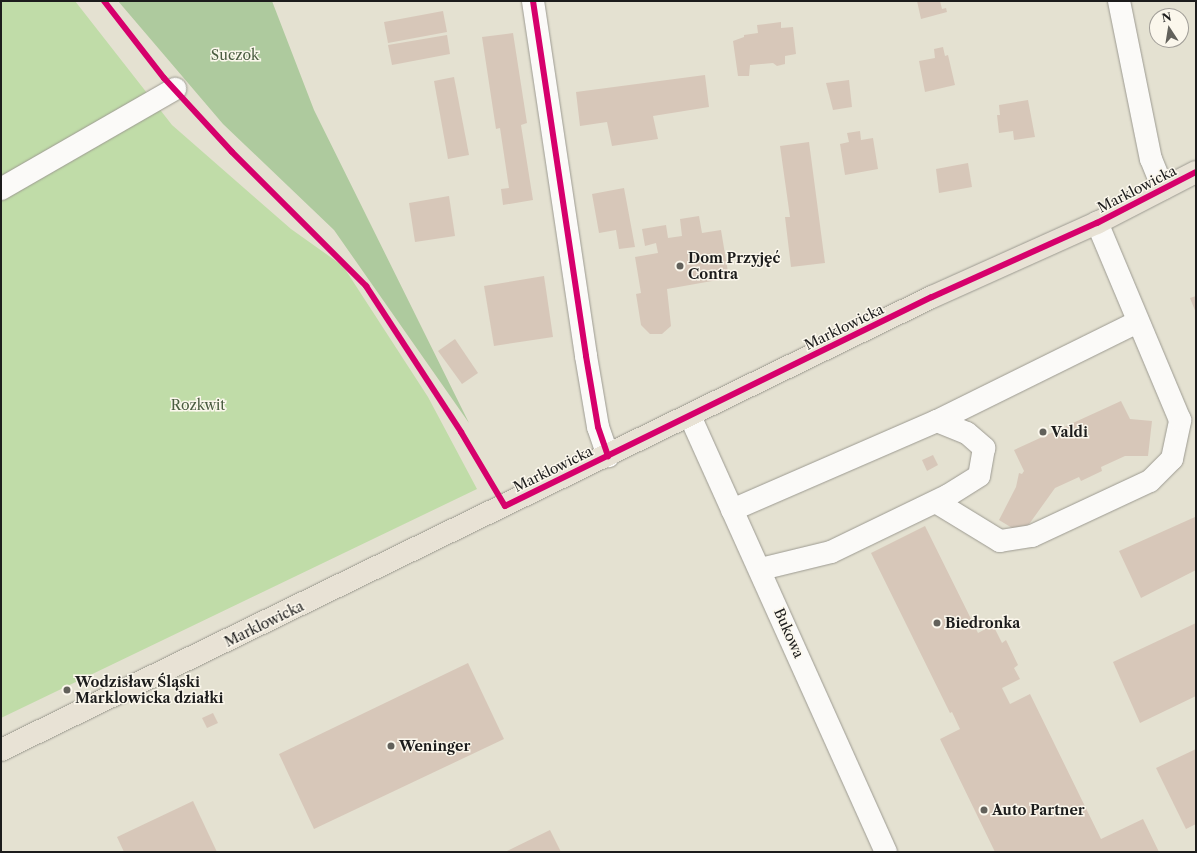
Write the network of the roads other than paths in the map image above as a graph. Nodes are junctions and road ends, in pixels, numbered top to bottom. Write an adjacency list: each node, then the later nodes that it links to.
1 (533, 1): 11 (lane)
2 (1119, 1): 6 (lane)
3 (174, 89): 5 (lane)
4 (1196, 172): 6 (main road, Marklowicka)
5 (1, 190)
6 (1163, 190): 7 (main road, Marklowicka)
7 (1097, 223): 8 (lane); 9 (main road, Marklowicka)
8 (1137, 322): 10 (lane); 12 (lane)
9 (690, 416): 11 (main road, Marklowicka); 13 (lane, Bukowa)
10 (937, 421): 12 (lane); 13 (lane)
11 (608, 456): 15 (main road, Marklowicka)
12 (936, 502): 14 (lane)
13 (732, 510): 14 (lane, Bukowa)
14 (761, 569): 16 (lane, Bukowa)
15 (1, 750)
16 (886, 852)

